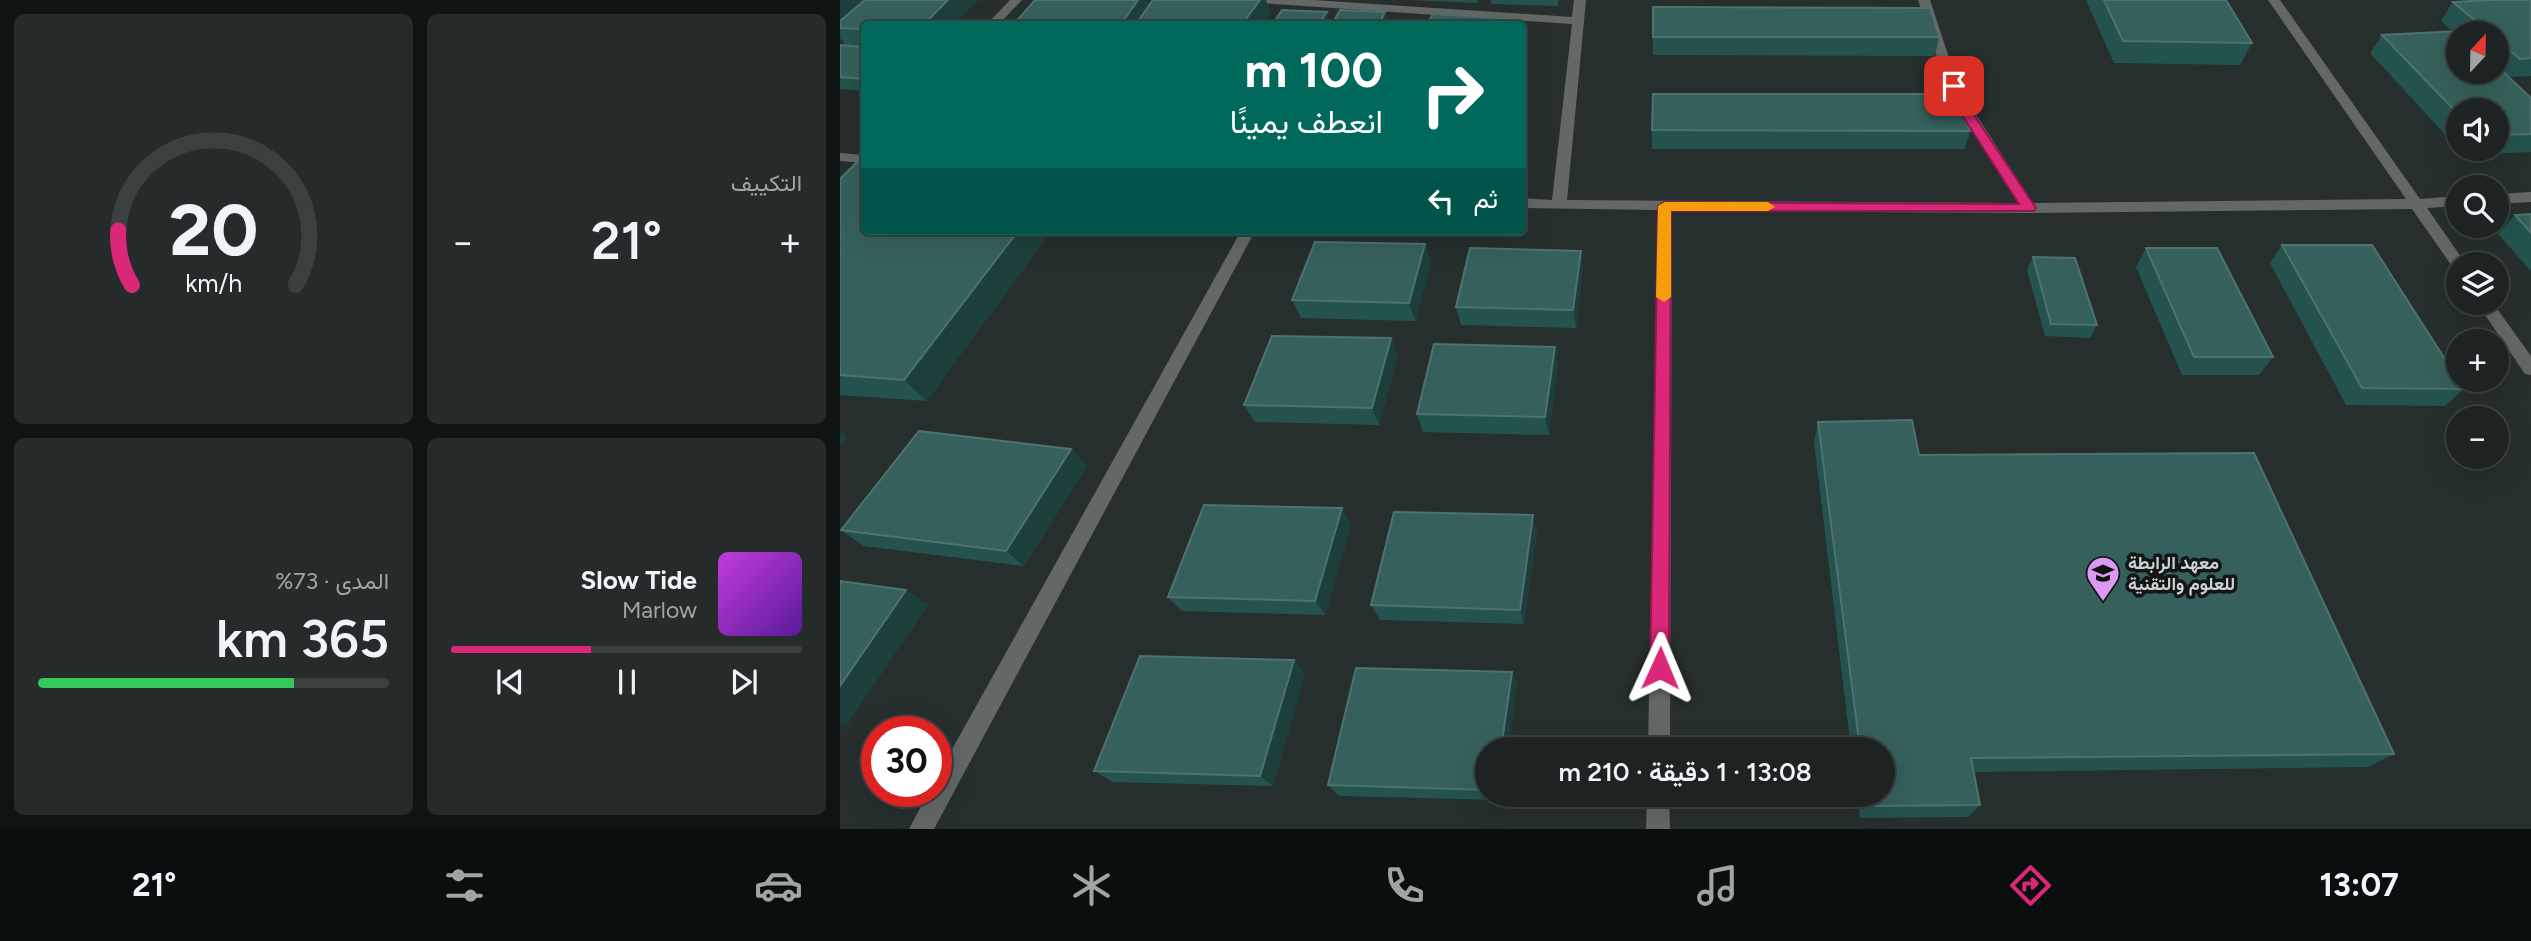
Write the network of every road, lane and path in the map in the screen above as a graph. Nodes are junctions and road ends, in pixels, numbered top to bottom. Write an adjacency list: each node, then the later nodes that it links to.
1 (1016, 0): 6 (street)
2 (1260, 0): 7 (street)
3 (1580, 0): 7 (street)
4 (1924, 0): 19 (street)
5 (2274, 0): 16 (street)
6 (995, 21)
7 (1578, 21): 17 (street)
8 (840, 157): 9 (street)
9 (861, 158)
10 (861, 161): 11 (street)
11 (848, 174)
12 (2531, 197): 13 (street)
13 (2509, 198)
14 (2446, 202): 16 (street)
15 (1526, 203): 17 (street)
16 (2416, 204): 19 (street); 21 (street)
17 (1559, 205): 18 (street)
18 (1665, 206): 19 (street); 24 (street)
19 (2029, 208)
20 (1246, 235): 26 (street)
21 (2450, 252)
22 (2493, 315): 23 (street)
23 (2531, 369)
24 (1659, 737)
25 (1658, 807): 27 (street)
26 (921, 829)
27 (1658, 829)

